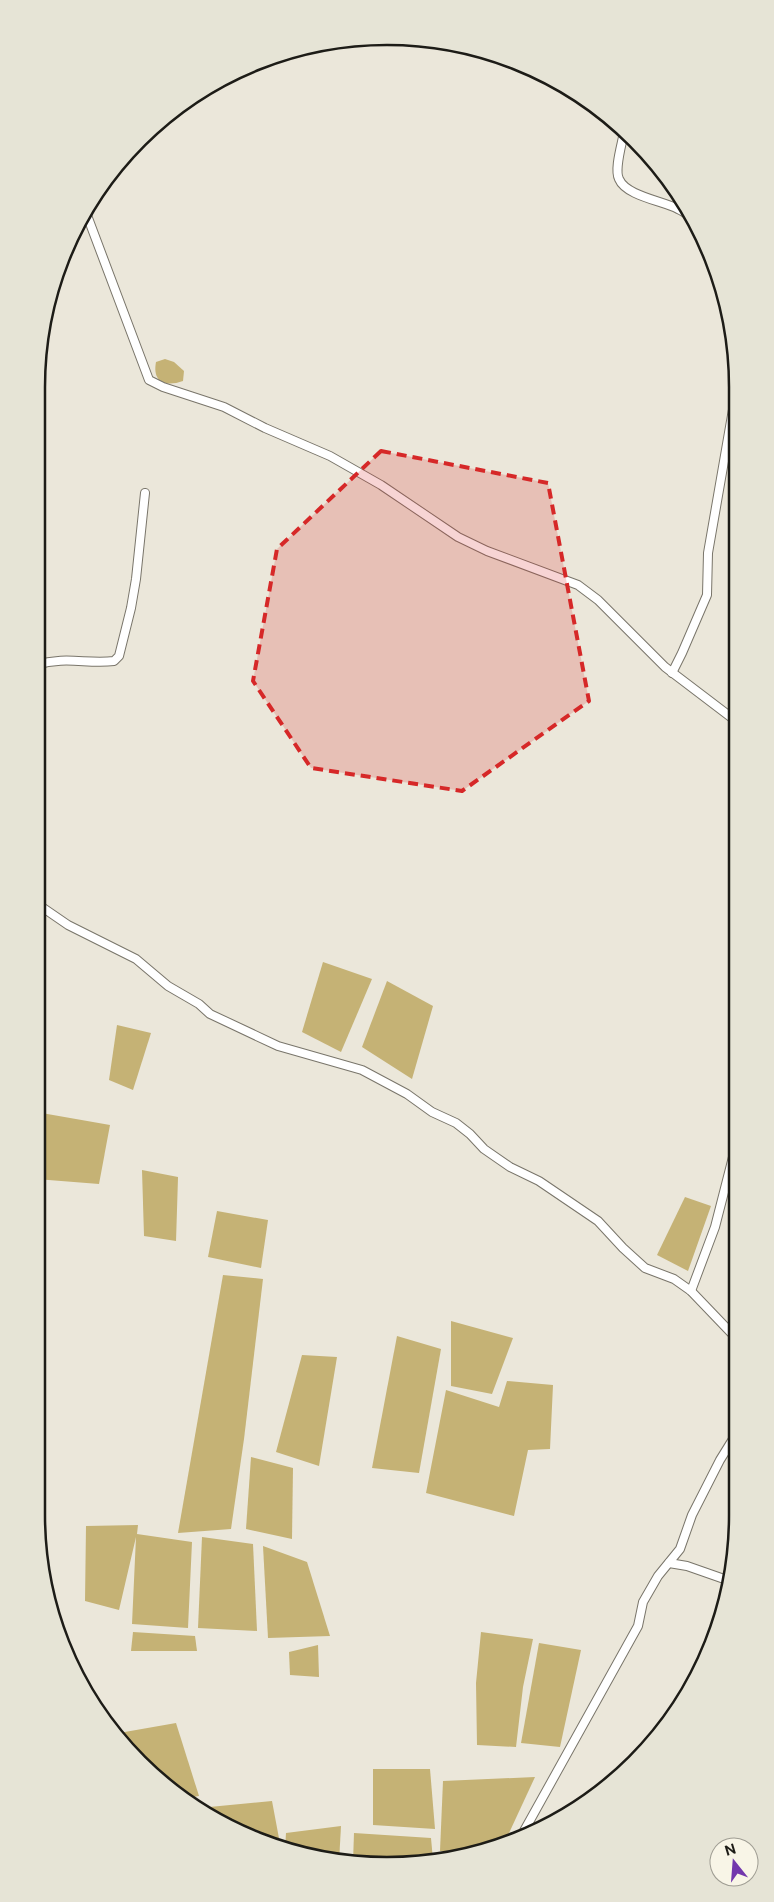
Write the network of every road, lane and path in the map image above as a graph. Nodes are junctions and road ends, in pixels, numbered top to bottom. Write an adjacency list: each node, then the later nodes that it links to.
1 (623, 139): 2 (street)
2 (679, 209)
3 (89, 220): 7 (street)
4 (729, 432): 7 (street)
5 (145, 493): 6 (street)
6 (45, 663)
7 (672, 673): 8 (street)
8 (729, 716)
9 (45, 909): 11 (street)
10 (729, 1173): 11 (street)
11 (691, 1291): 12 (street)
12 (729, 1331)
13 (729, 1446): 14 (street)
14 (669, 1563): 15 (street); 16 (street)
15 (723, 1578)
16 (526, 1827)

